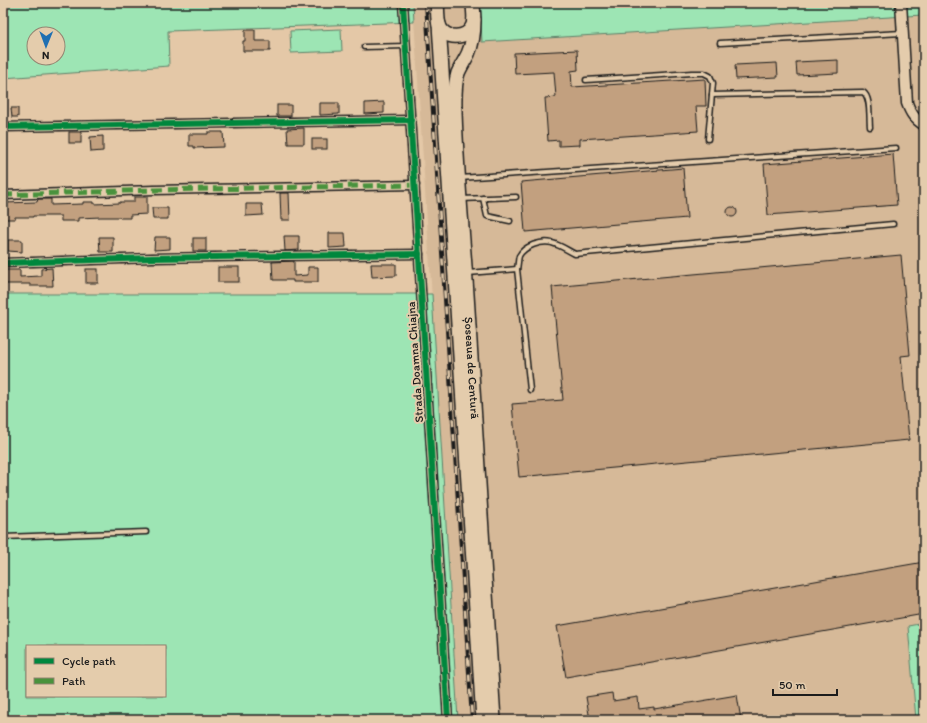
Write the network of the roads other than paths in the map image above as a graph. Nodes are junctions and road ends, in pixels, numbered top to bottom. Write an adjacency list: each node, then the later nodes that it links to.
1 (404, 3): 9 (street, Strada Doamna Chiajna)
2 (437, 3): 6 (main road, Șoseaua de Centură)
3 (473, 3): 5 (main road, Șoseaua de Centură)
4 (901, 3): 7 (street)
5 (474, 20): 6 (main road); 19 (main road, Șoseaua de Centură)
6 (439, 24): 35 (main road, Șoseaua de Centură)
7 (903, 33): 8 (lane); 14 (street)
8 (720, 43)
9 (406, 46): 10 (lane); 13 (street, Strada Doamna Chiajna)
10 (364, 47)
11 (586, 80): 12 (lane)
12 (712, 95): 16 (lane); 17 (lane)
13 (411, 120): 15 (street); 20 (street, Strada Doamna Chiajna)
14 (924, 125)
15 (3, 127)
16 (870, 127)
17 (708, 139)
18 (896, 148): 19 (lane)
19 (458, 178): 24 (main road, Șoseaua de Centură)
20 (415, 185): 21 (street); 27 (street, Strada Doamna Chiajna)
21 (3, 195)
22 (516, 197): 23 (lane)
23 (483, 198): 24 (lane); 25 (lane)
24 (460, 199): 30 (main road, Șoseaua de Centură)
25 (510, 221)
26 (894, 224): 29 (lane)
27 (419, 254): 28 (street); 34 (street, Strada Doamna Chiajna)
28 (3, 263)
29 (517, 269): 30 (lane); 31 (lane)
30 (466, 273): 36 (main road, Șoseaua de Centură)
31 (530, 390)
32 (146, 532): 33 (lane)
33 (3, 537)
34 (448, 720)
35 (483, 720)
36 (494, 720)

